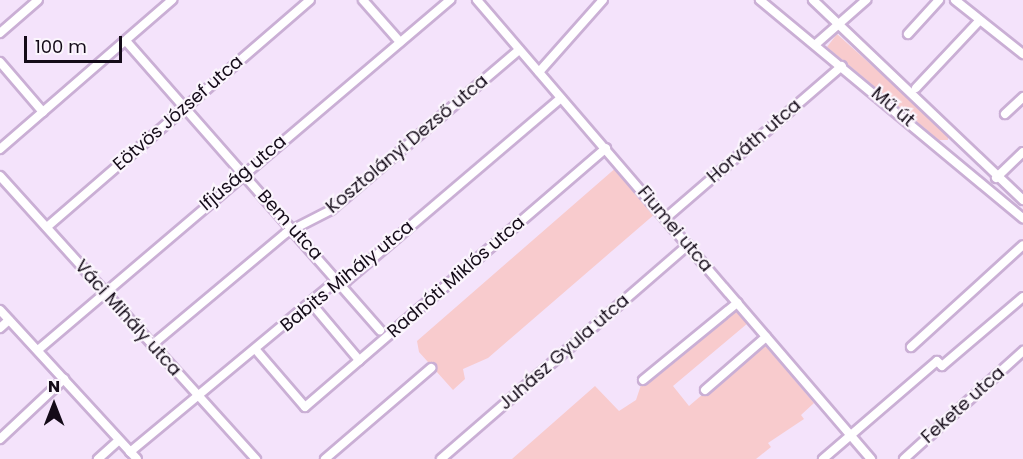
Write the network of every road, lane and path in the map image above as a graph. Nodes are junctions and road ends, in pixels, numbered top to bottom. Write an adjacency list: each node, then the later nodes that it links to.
1 (38, 0): 15 (street)
2 (172, 0): 17 (street)
3 (310, 0): 28 (street, Eötvös József utca)
4 (363, 0): 18 (street)
5 (450, 0): 18 (street, Ifjúság utca)
6 (477, 0): 20 (street, Fiumei utca)
7 (603, 0): 24 (street)
8 (760, 0): 19 (street, Mű út)
9 (813, 0): 14 (street)
10 (866, 0): 14 (street)
11 (939, 0): 16 (street)
12 (955, 0): 13 (street)
13 (980, 20): 21 (street); 25 (street)
14 (837, 26): 19 (street); 36 (street)
15 (0, 33)
16 (908, 33)
17 (126, 41): 28 (street, Bem utca); 29 (street)
18 (400, 42): 34 (street, Ifjúság utca)
19 (816, 44): 23 (street, Mű út)
20 (519, 50): 24 (street, Fiumei utca); 41 (street, Kosztolányi Dezső utca)
21 (1023, 54)
22 (0, 62): 29 (street)
23 (842, 66): 38 (street, Horváth utca); 39 (street, Mű út)
24 (539, 72): 27 (street, Fiumei utca)
25 (916, 88)
26 (1023, 97): 30 (street)
27 (561, 98): 31 (street, Fiumei utca); 44 (street, Babits Mihály utca)
28 (185, 108): 34 (street, Bem utca); 40 (street, Eötvös József utca)
29 (43, 112): 32 (street)
30 (1005, 114)
31 (606, 148): 38 (street, Fiumei utca); 59 (street, Radnóti Miklós utca)
32 (0, 149)
33 (1023, 152): 36 (street)
34 (243, 172): 41 (street, Bem utca); 45 (street, Ifjúság utca)
35 (0, 176): 40 (street, Váci Mihály utca)
36 (996, 178): 37 (street)
37 (1023, 200)
38 (667, 217): 42 (street, Fiumei utca)
39 (1023, 218)
40 (46, 227): 45 (street, Váci Mihály utca)
41 (296, 230): 44 (street, Bem utca); 54 (street, Kosztolányi Dezső utca)
42 (688, 245): 48 (street, Fiumei utca); 73 (street, Juhász Gyula utca)
43 (1023, 245): 55 (street)
44 (336, 281): 47 (street, Babits Mihály utca); 52 (street, Bem utca)
45 (104, 290): 54 (street, Váci Mihály utca); 56 (street, Ifjúság utca)
46 (1023, 297): 65 (street)
47 (311, 303): 57 (street, Babits Mihály utca); 59 (street)
48 (737, 303): 53 (street, Fiumei utca); 62 (street)
49 (0, 310): 50 (street)
50 (9, 320): 51 (street); 56 (street)
51 (0, 327)
52 (380, 330)
53 (766, 337): 63 (street); 65 (street, Fiumei utca)
54 (152, 345): 64 (street, Váci Mihály utca)
55 (911, 347)
56 (38, 350): 61 (street)
57 (256, 350): 59 (street, Radnóti Miklós utca); 64 (street, Babits Mihály utca)
58 (1023, 351): 76 (street, Fekete utca)
59 (359, 360)
60 (431, 368): 72 (street)
61 (64, 379): 66 (street); 67 (street)
62 (643, 380)
63 (705, 390)
64 (199, 397): 68 (street, Babits Mihály utca); 71 (street, Váci Mihály utca)
65 (851, 438): 74 (street); 75 (street, Fiumei utca)
66 (0, 439)
67 (119, 440): 68 (street); 69 (street)
68 (130, 452): 70 (street)
69 (98, 459)
70 (137, 459)
71 (256, 459)
72 (325, 459)
73 (441, 459)
74 (823, 459)
75 (871, 459)
76 (904, 459)

